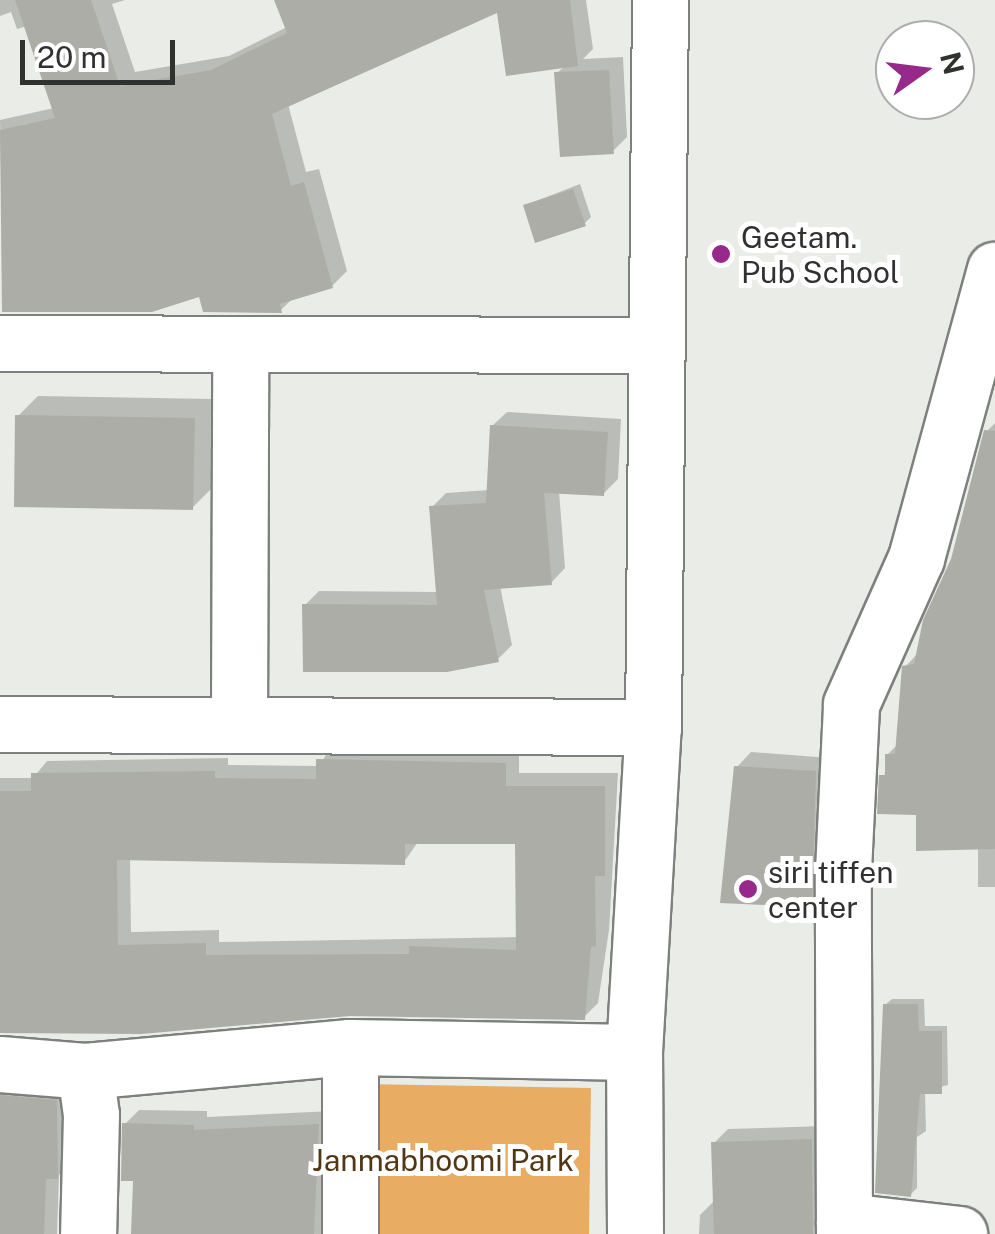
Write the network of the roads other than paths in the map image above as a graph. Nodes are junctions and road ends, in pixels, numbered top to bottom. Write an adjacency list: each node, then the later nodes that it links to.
1 (660, 0): 5 (street)
2 (995, 270): 13 (street)
3 (0, 343): 4 (street)
4 (240, 344): 5 (street); 7 (street)
5 (654, 346): 8 (street)
6 (0, 724): 7 (street)
7 (239, 725): 8 (street)
8 (653, 726): 10 (street)
9 (350, 1047): 10 (street); 12 (street); 15 (street)
10 (634, 1052): 16 (street)
11 (0, 1064): 12 (street)
12 (85, 1072): 14 (street)
13 (844, 1228): 17 (street)
14 (88, 1234)
15 (350, 1234)
16 (636, 1234)
17 (958, 1234)

